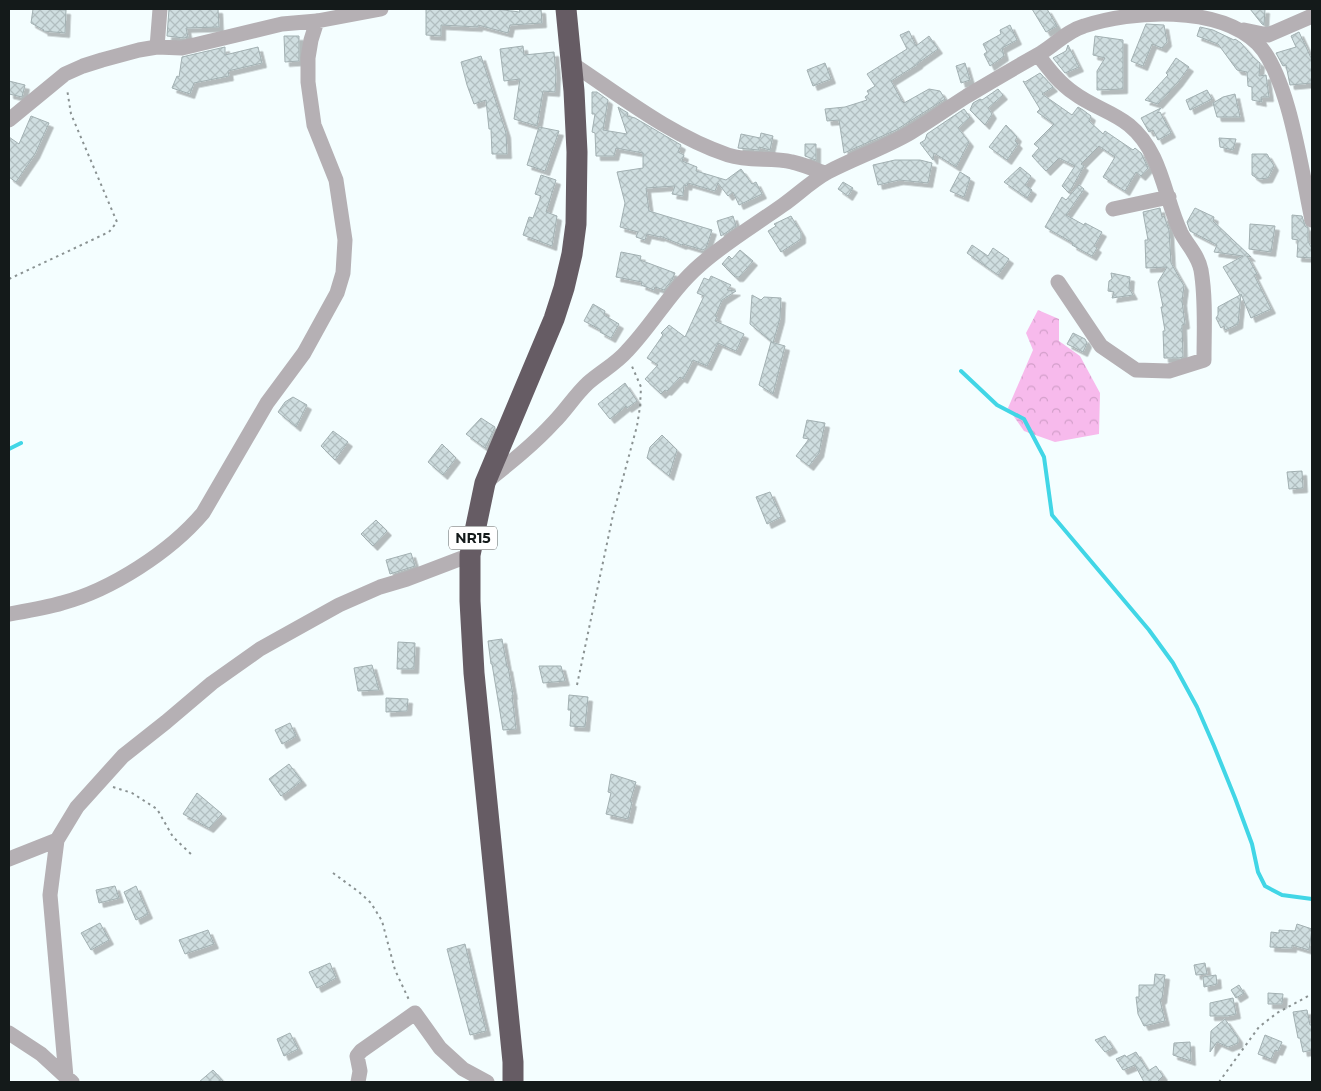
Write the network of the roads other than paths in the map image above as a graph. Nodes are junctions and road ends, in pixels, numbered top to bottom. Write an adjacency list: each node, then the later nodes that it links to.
1 (160, 9): 8 (street)
2 (381, 9): 4 (street)
3 (566, 9): 10 (highway, NR15)
4 (346, 12): 6 (street)
5 (1312, 16): 7 (street)
6 (317, 21): 8 (street); 19 (street)
7 (1238, 29): 9 (street); 15 (street)
8 (156, 47): 11 (street)
9 (1038, 55): 12 (street); 13 (street)
10 (571, 63): 12 (street); 17 (highway, NR15)
11 (9, 120)
12 (825, 173): 17 (street)
13 (1169, 197): 14 (street); 16 (street)
14 (1113, 209)
15 (1312, 220)
16 (1058, 282)
17 (485, 483): 18 (highway, NR15)
18 (470, 554): 20 (street); 26 (highway, NR15)
19 (9, 614)
20 (58, 840): 21 (street); 23 (street)
21 (9, 859)
22 (9, 1033): 23 (street)
23 (69, 1079)
24 (358, 1082): 25 (street)
25 (487, 1082)
26 (514, 1082)

